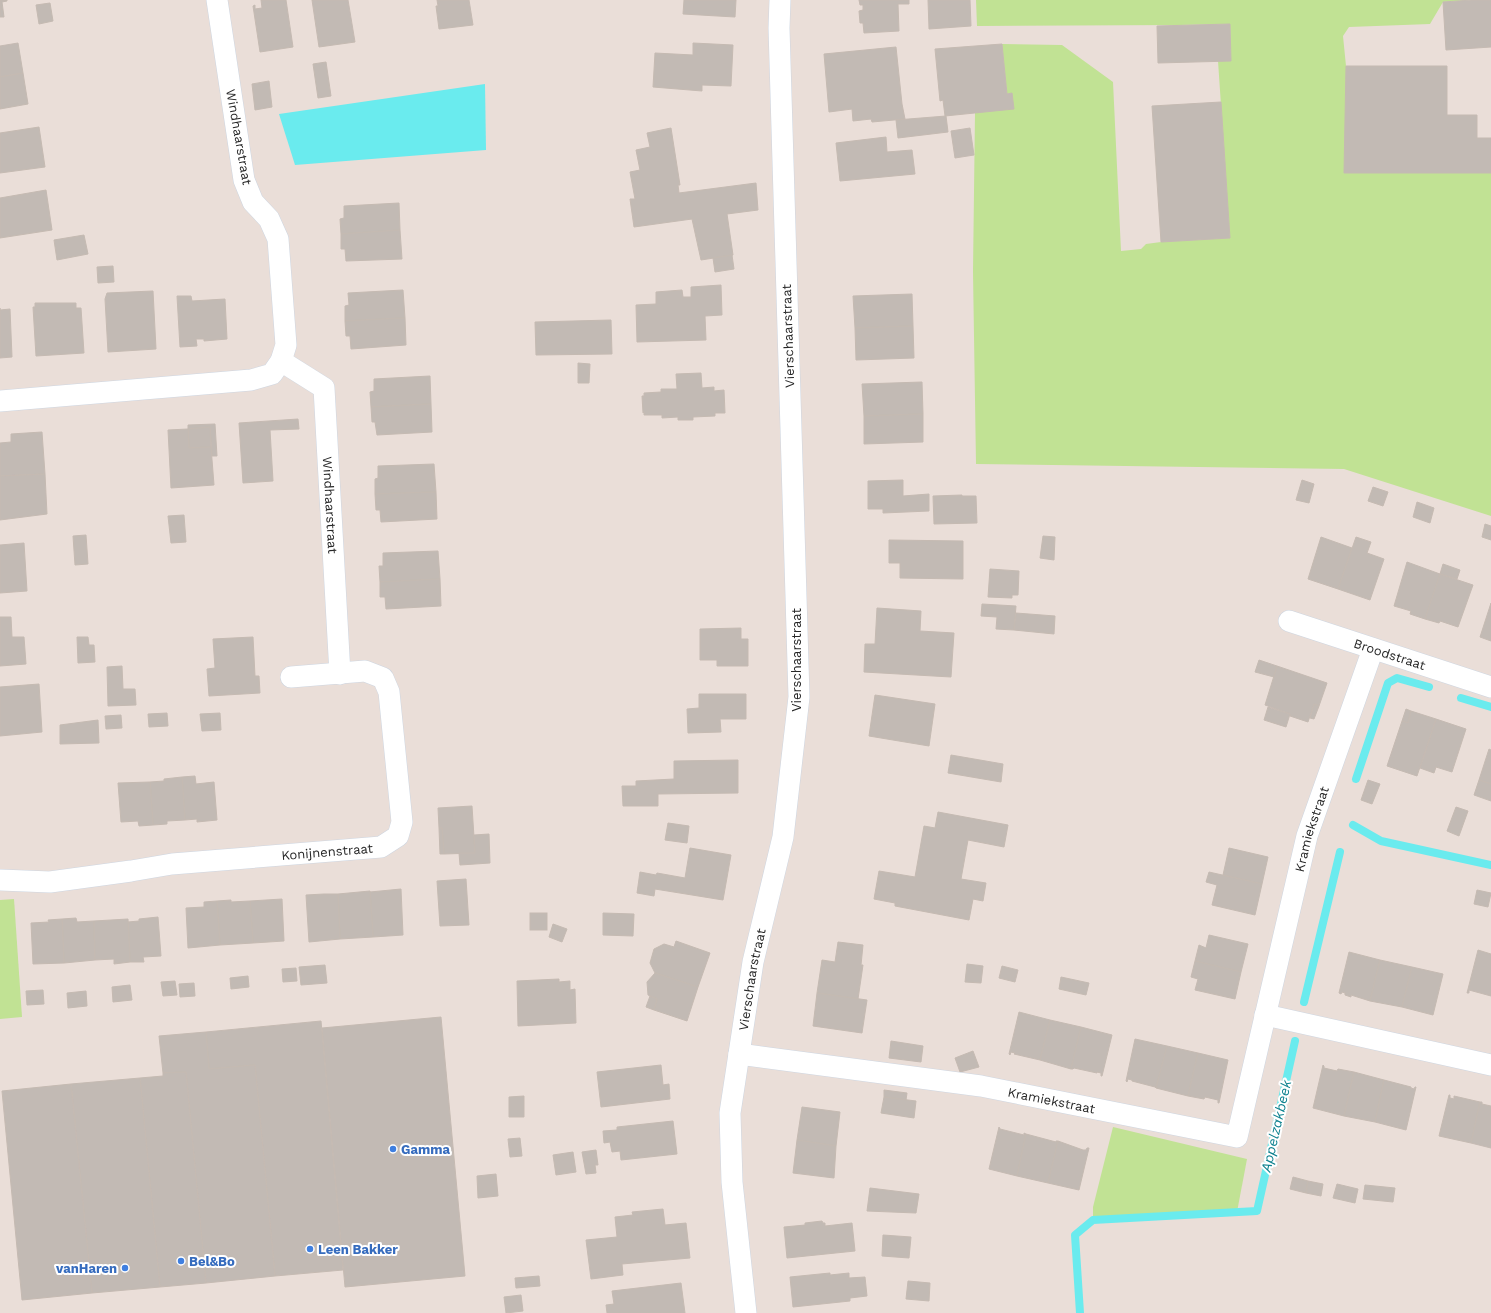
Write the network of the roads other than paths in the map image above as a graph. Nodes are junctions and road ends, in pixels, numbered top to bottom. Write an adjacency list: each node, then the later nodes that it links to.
1 (217, 0): 3 (street, Windhaarstraat)
2 (780, 0): 12 (street, Vierschaarstraat)
3 (281, 360): 4 (street, Windhaarstraat); 7 (street, Windhaarstraat)
4 (0, 401)
5 (1289, 622): 6 (street, Broodstraat)
6 (1373, 649): 9 (street, Broodstraat); 11 (street, Kramiekstraat)
7 (340, 674): 8 (street, Konijnenstraat); 10 (street, Konijnenstraat)
8 (291, 677)
9 (1491, 687)
10 (0, 880)
11 (1265, 1014): 12 (street, Kramiekstraat); 13 (street)
12 (739, 1054): 14 (street, Vierschaarstraat)
13 (1491, 1065)
14 (746, 1313)

